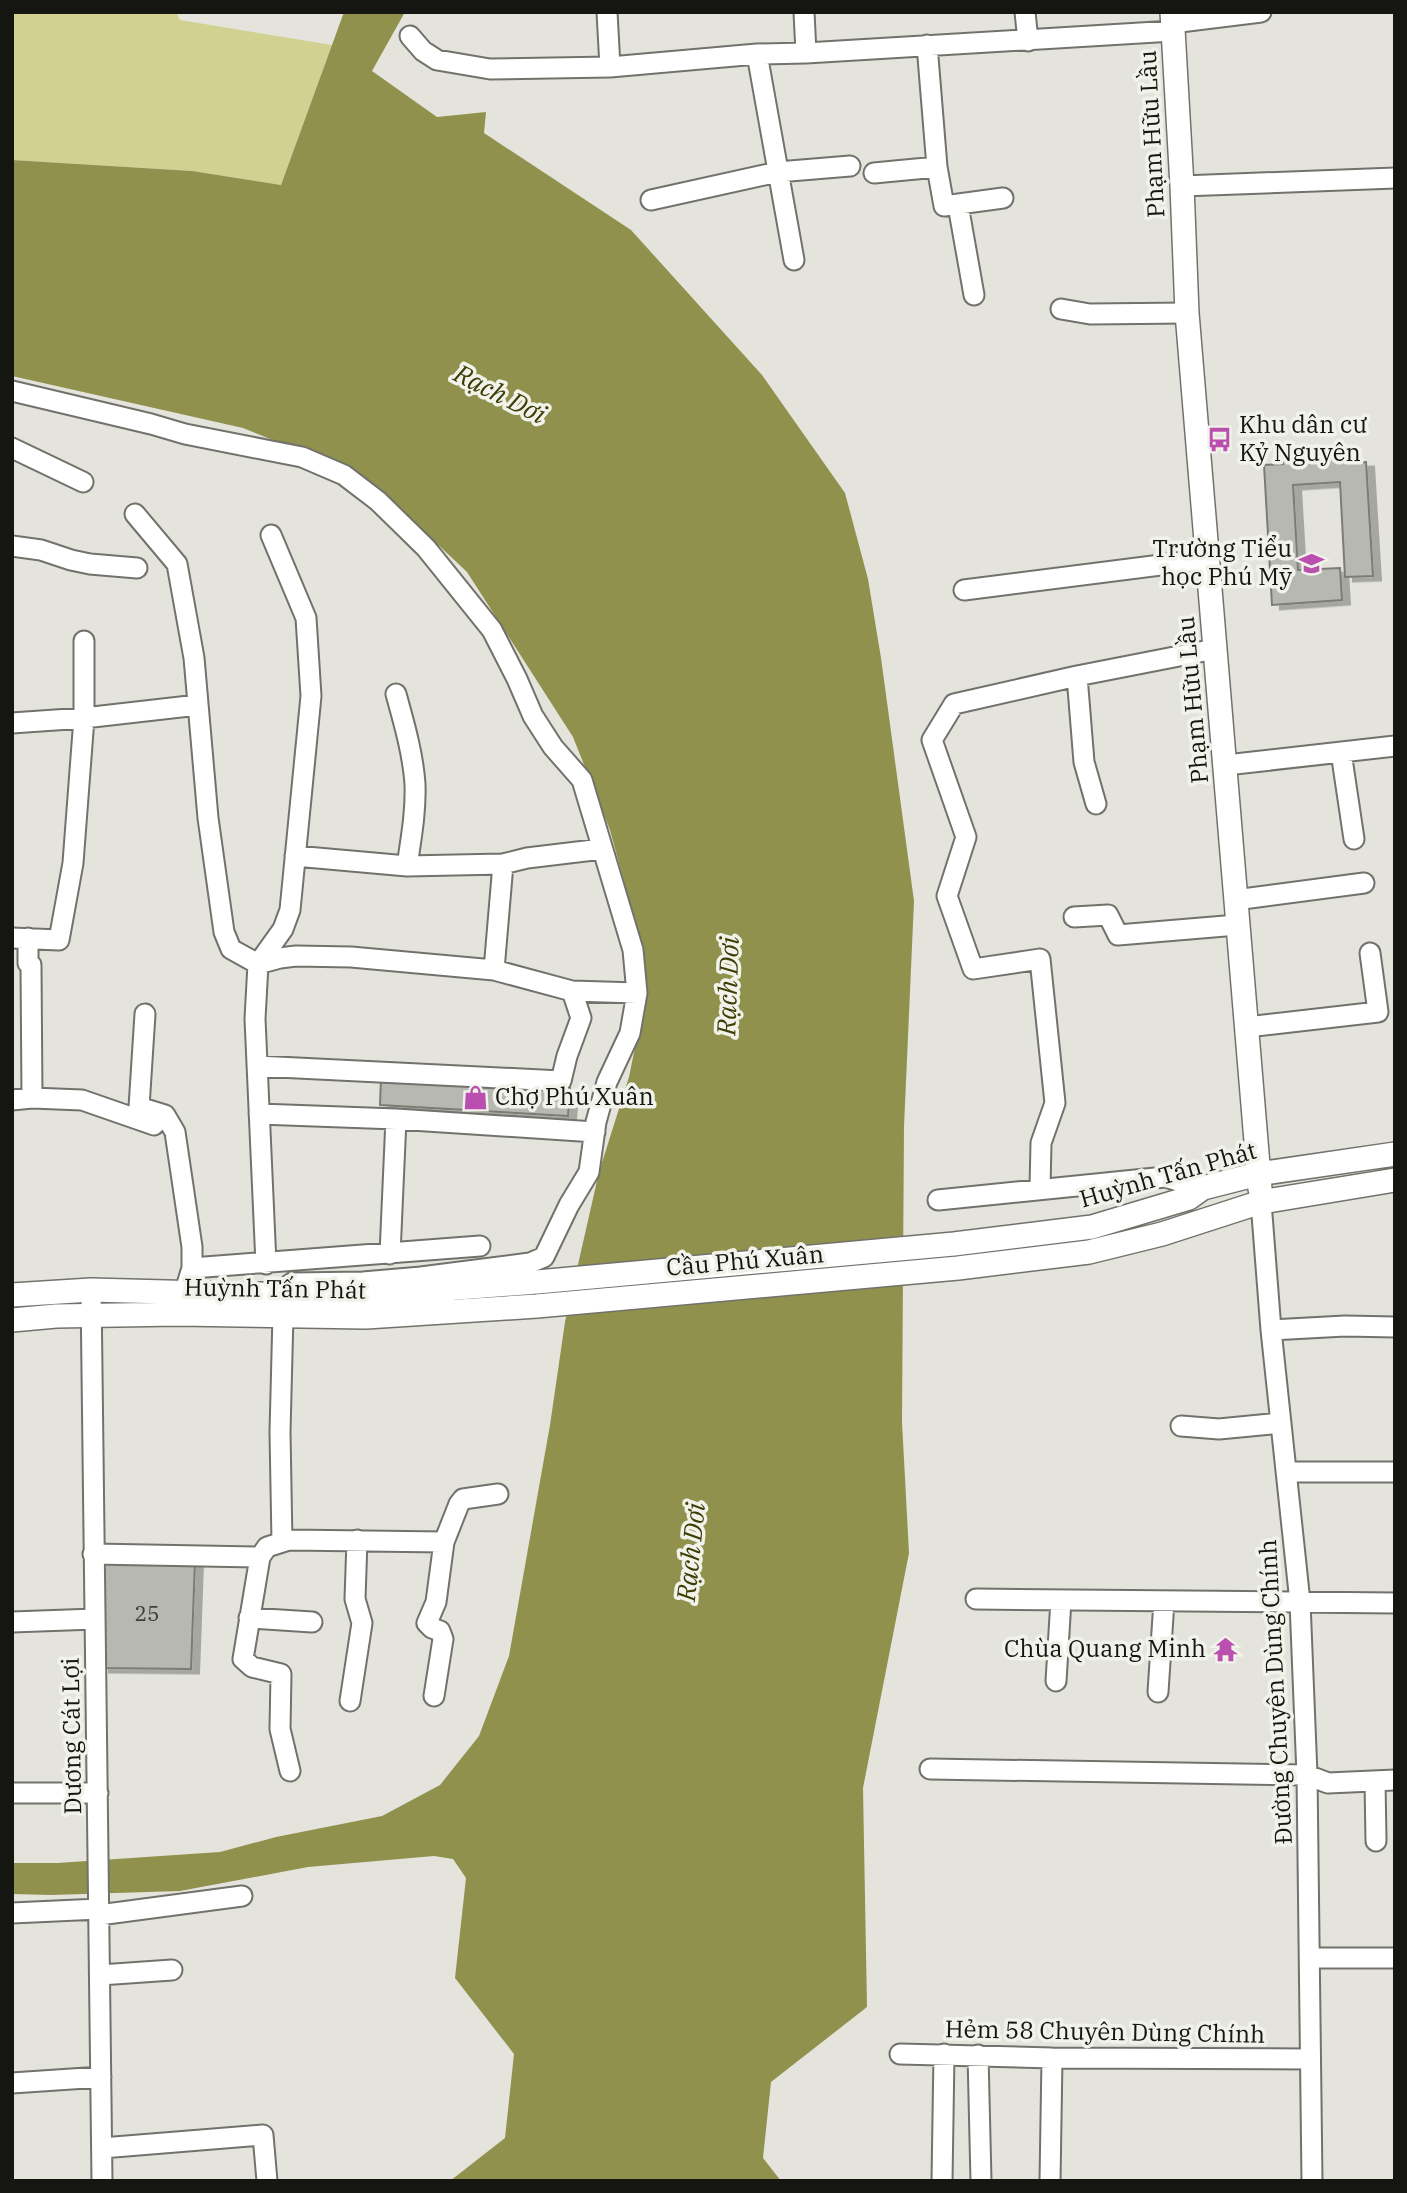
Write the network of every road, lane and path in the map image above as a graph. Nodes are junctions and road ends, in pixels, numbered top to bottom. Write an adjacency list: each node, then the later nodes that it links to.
1 (607, 12): 11 (street)
2 (803, 12): 9 (street)
3 (1025, 12): 7 (street)
4 (1261, 12): 5 (street)
5 (1172, 22): 7 (street); 17 (main road, Phạm Hữu Lầu)
6 (410, 36): 11 (street)
7 (1028, 41): 8 (street)
8 (927, 45): 9 (street); 13 (street)
9 (806, 53): 10 (street)
10 (757, 54): 11 (street); 14 (street)
11 (610, 67)
12 (850, 166): 14 (street)
13 (937, 167): 15 (street); 20 (street)
14 (778, 172): 19 (street); 21 (street)
15 (874, 173)
16 (1395, 178): 17 (street)
17 (1182, 186): 24 (main road, Phạm Hữu Lầu)
18 (1003, 198): 20 (street)
19 (651, 200)
20 (958, 205): 22 (street)
21 (794, 260)
22 (974, 295)
23 (1061, 309): 24 (street)
24 (1187, 313): 31 (main road, Phạm Hữu Lầu)
25 (12, 391): 46 (street)
26 (12, 448): 27 (street)
27 (83, 482)
28 (135, 514): 38 (street)
29 (271, 535): 47 (street)
30 (12, 546): 32 (street)
31 (1208, 559): 33 (street); 35 (main road, Phạm Hữu Lầu)
32 (137, 568)
33 (964, 590)
34 (84, 641): 39 (street)
35 (1215, 649): 36 (street); 43 (main road, Phạm Hữu Lầu)
36 (1077, 676): 44 (street); 71 (street)
37 (396, 694): 49 (street)
38 (198, 705): 39 (street); 56 (street)
39 (84, 718): 40 (street); 54 (street)
40 (12, 723)
41 (1395, 746): 42 (street)
42 (1341, 752): 43 (street); 45 (street)
43 (1226, 765): 51 (main road, Phạm Hữu Lầu)
44 (1096, 804)
45 (1354, 839)
46 (602, 849): 48 (street); 59 (street)
47 (295, 856): 49 (street); 56 (street)
48 (503, 864): 49 (street); 57 (street)
49 (407, 866)
50 (1364, 883): 51 (street)
51 (1235, 900): 53 (main road, Phạm Hữu Lầu)
52 (1074, 917): 53 (street)
53 (1237, 925): 61 (main road, Phạm Hữu Lầu)
54 (20, 938): 63 (street)
55 (1370, 953): 61 (street)
56 (258, 964): 57 (street); 62 (street)
57 (494, 971): 58 (street)
58 (572, 991): 59 (street); 62 (street)
59 (637, 993): 67 (street)
60 (145, 1014): 66 (street)
61 (1247, 1027): 69 (main road, Phạm Hữu Lầu)
62 (257, 1066): 64 (street)
63 (22, 1099): 66 (street)
64 (258, 1114): 65 (street); 78 (street)
65 (396, 1119): 67 (street); 77 (street)
66 (175, 1132): 79 (street)
67 (595, 1132): 84 (street)
68 (1395, 1154): 69 (main road, Huỳnh Tấn Phát)
69 (1258, 1174): 72 (main road, Huỳnh Tấn Phát); 74 (main road, Phạm Hữu Lầu)
70 (1395, 1180): 74 (main road)
71 (1040, 1188): 72 (street); 73 (street)
72 (1203, 1188): 75 (main road, Huỳnh Tấn Phát)
73 (938, 1200)
74 (1261, 1202): 85 (main road, Cầu Phú Xuân); 89 (street, Đường Chuyên Dùng Chính)
75 (954, 1244): 80 (main road, Cầu Phú Xuân)
76 (480, 1246): 77 (street, Huỳnh Tấn Phát)
77 (390, 1254): 78 (street, Huỳnh Tấn Phát)
78 (266, 1264): 79 (street, Huỳnh Tấn Phát)
79 (192, 1268): 82 (street)
80 (537, 1282): 84 (main road, Huỳnh Tấn Phát)
81 (91, 1290): 82 (main road, Huỳnh Tấn Phát); 83 (main road, Huỳnh Tấn Phát); 86 (street, Dương Cát Lợi)
82 (186, 1291): 84 (main road, Huỳnh Tấn Phát)
83 (12, 1295)
84 (286, 1305): 85 (main road, Huỳnh Tấn Phát); 86 (main road, Huỳnh Tấn Phát); 96 (street)
85 (537, 1306)
86 (92, 1315): 87 (main road, Huỳnh Tấn Phát); 98 (street, Dương Cát Lợi)
87 (12, 1320)
88 (1395, 1327): 89 (street)
89 (1271, 1330): 90 (street, Đường Chuyên Dùng Chính)
90 (1281, 1423): 91 (street); 92 (street, Đường Chuyên Dùng Chính)
91 (1181, 1426)
92 (1287, 1472): 93 (street); 103 (street, Đường Chuyên Dùng Chính)
93 (1395, 1472)
94 (498, 1494): 97 (street)
95 (357, 1540): 96 (street); 97 (street); 112 (street)
96 (282, 1542): 99 (street)
97 (444, 1542): 111 (street)
98 (93, 1554): 99 (street); 106 (street, Dương Cát Lợi)
99 (260, 1557): 105 (street)
100 (976, 1599): 101 (street)
101 (1062, 1600): 102 (street); 109 (street)
102 (1164, 1601): 103 (street); 110 (street)
103 (1300, 1602): 104 (street); 115 (street, Đường Chuyên Dùng Chính)
104 (1395, 1603)
105 (249, 1618): 108 (street); 114 (street)
106 (94, 1619): 107 (street); 118 (street, Dương Cát Lợi)
107 (12, 1622)
108 (312, 1622)
109 (1056, 1681)
110 (1158, 1692)
111 (434, 1696)
112 (350, 1701)
113 (930, 1769): 115 (street)
114 (290, 1771)
115 (1307, 1775): 116 (street); 123 (street, Đường Chuyên Dùng Chính)
116 (1385, 1780): 119 (street)
117 (12, 1793): 118 (street)
118 (98, 1793): 121 (street, Dương Cát Lợi)
119 (1376, 1841)
120 (242, 1896): 121 (street)
121 (99, 1908): 122 (street); 126 (street, Dương Cát Lợi)
122 (12, 1913)
123 (1310, 1958): 124 (street); 131 (street, Đường Chuyên Dùng Chính)
124 (1395, 1958)
125 (172, 1970): 126 (street)
126 (100, 1975): 132 (street, Dương Cát Lợi)
127 (900, 2054): 128 (street, Hẻm 58 Chuyên Dùng Chính)
128 (944, 2054): 129 (street, Hẻm 58 Chuyên Dùng Chính); 137 (street)
129 (978, 2055): 130 (street, Hẻm 58 Chuyên Dùng Chính); 138 (street)
130 (1052, 2058): 131 (street, Hẻm 58 Chuyên Dùng Chính); 139 (street)
131 (1310, 2059): 140 (street, Đường Chuyên Dùng Chính)
132 (101, 2077): 133 (street); 134 (street, Dương Cát Lợi)
133 (12, 2083)
134 (102, 2148): 135 (street, Dương Cát Lợi); 136 (street)
135 (102, 2181)
136 (267, 2181)
137 (942, 2181)
138 (981, 2181)
139 (1050, 2181)
140 (1312, 2181)

